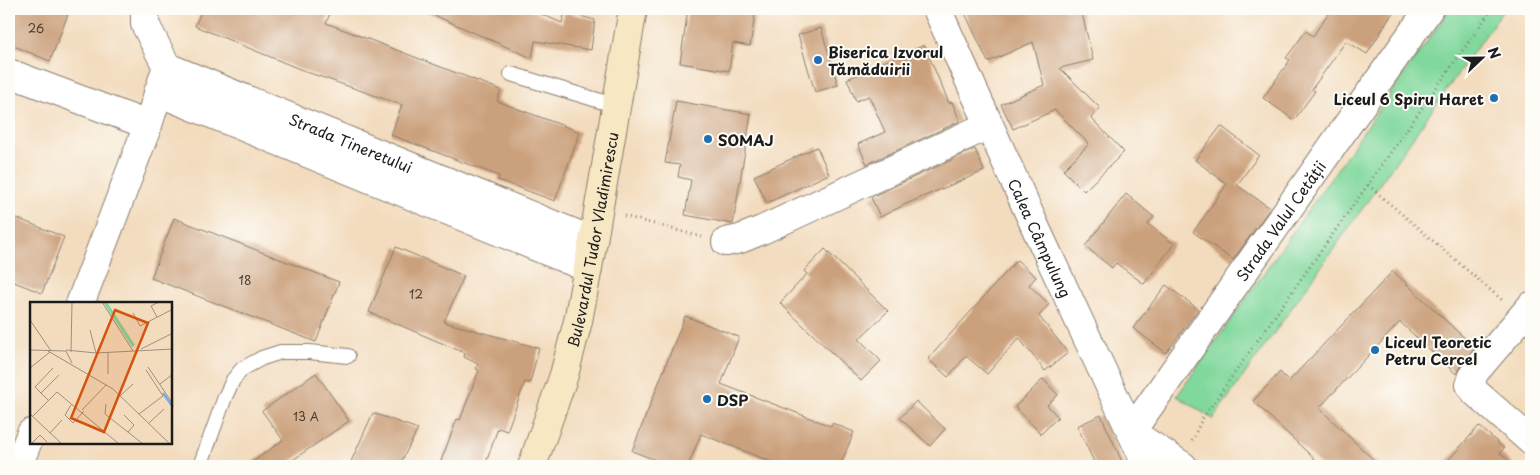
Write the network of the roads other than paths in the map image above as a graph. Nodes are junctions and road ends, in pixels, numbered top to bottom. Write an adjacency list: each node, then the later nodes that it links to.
1 (145, 9): 5 (street)
2 (633, 9): 9 (main road, Bulevardul Tudor Vladimirescu)
3 (937, 9): 11 (street, Calea Câmpulung)
4 (1430, 9): 18 (street, Strada Valul Cetății)
5 (167, 67): 8 (street); 12 (street, Strada Tineretului)
6 (9, 73): 10 (street)
7 (511, 74): 9 (lane)
8 (158, 92): 10 (street); 14 (street, Strada Tineretului)
9 (617, 106): 12 (main road, Bulevardul Tudor Vladimirescu)
10 (148, 125): 15 (street)
11 (989, 125): 13 (street); 18 (street, Calea Câmpulung)
12 (593, 241): 14 (main road, Bulevardul Tudor Vladimirescu)
13 (726, 242)
14 (588, 268): 24 (main road, Bulevardul Tudor Vladimirescu)
15 (81, 302)
16 (1526, 312): 20 (street)
17 (348, 356): 23 (lane)
18 (1131, 432): 21 (street); 25 (street, Calea Câmpulung)
19 (30, 435): 22 (street)
20 (1531, 441)
21 (1182, 465)
22 (18, 466)
23 (200, 466)
24 (532, 466)
25 (1148, 466)

